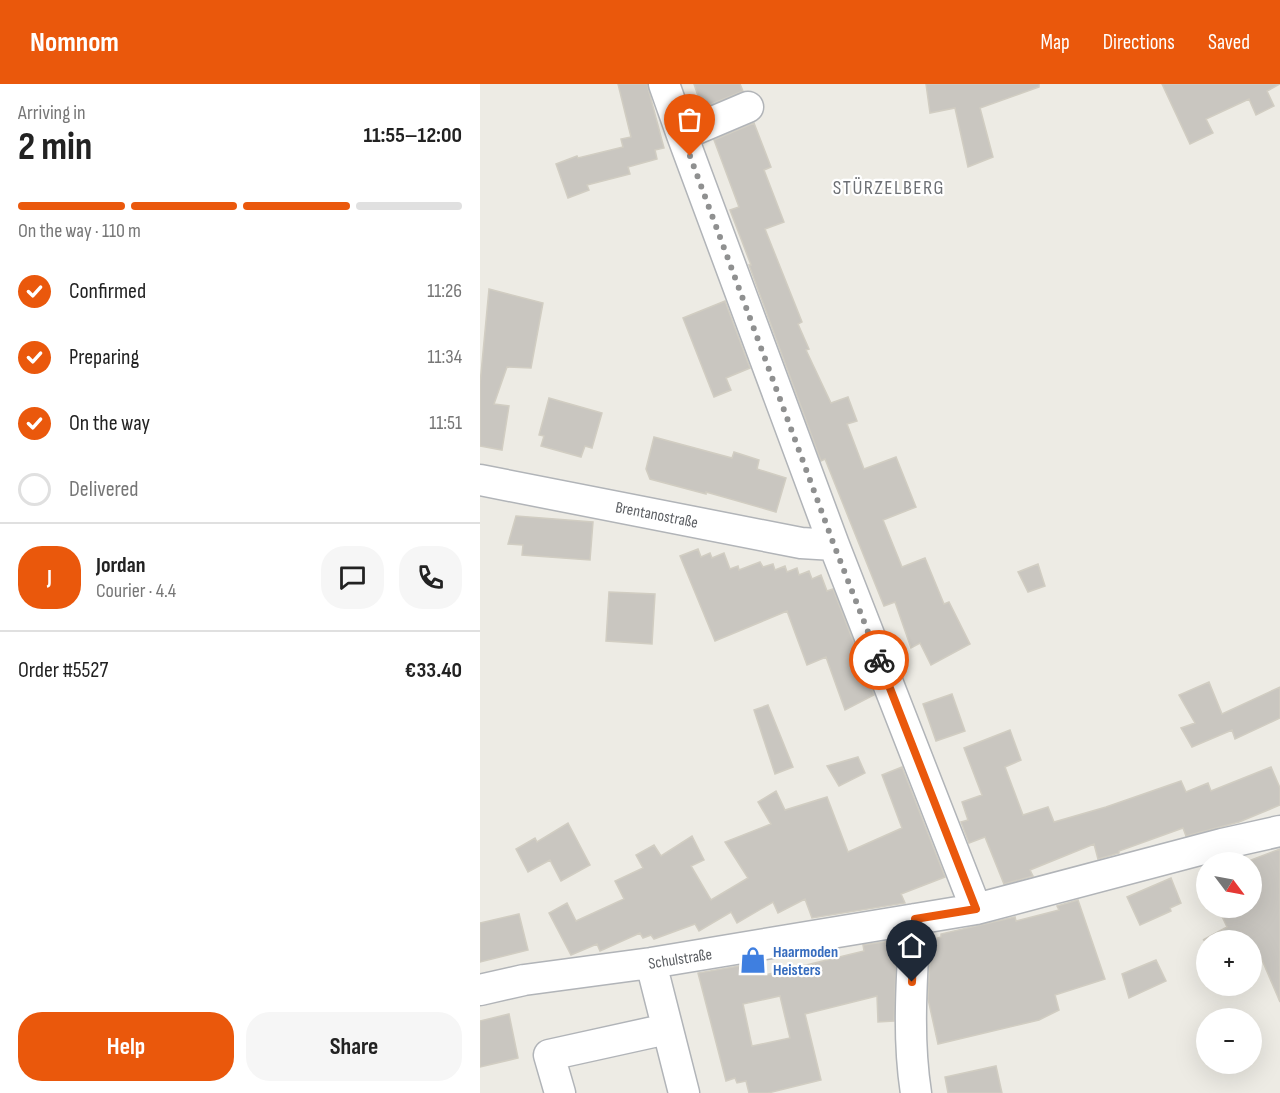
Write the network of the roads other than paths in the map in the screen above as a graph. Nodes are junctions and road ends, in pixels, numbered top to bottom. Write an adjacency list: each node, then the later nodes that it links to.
1 (664, 84): 3 (street)
2 (748, 107): 3 (street)
3 (682, 135): 5 (street)
4 (480, 480): 5 (street, Brentanostraße)
5 (834, 545): 7 (street)
6 (1280, 831): 7 (street, Schulstraße)
7 (976, 909): 8 (street, Schulstraße)
8 (915, 919): 9 (street, Schulstraße); 14 (street)
9 (651, 963): 10 (street, Schulstraße); 11 (street)
10 (480, 990)
11 (667, 1029): 12 (street); 13 (street)
12 (560, 1093)
13 (684, 1093)
14 (916, 1093)

